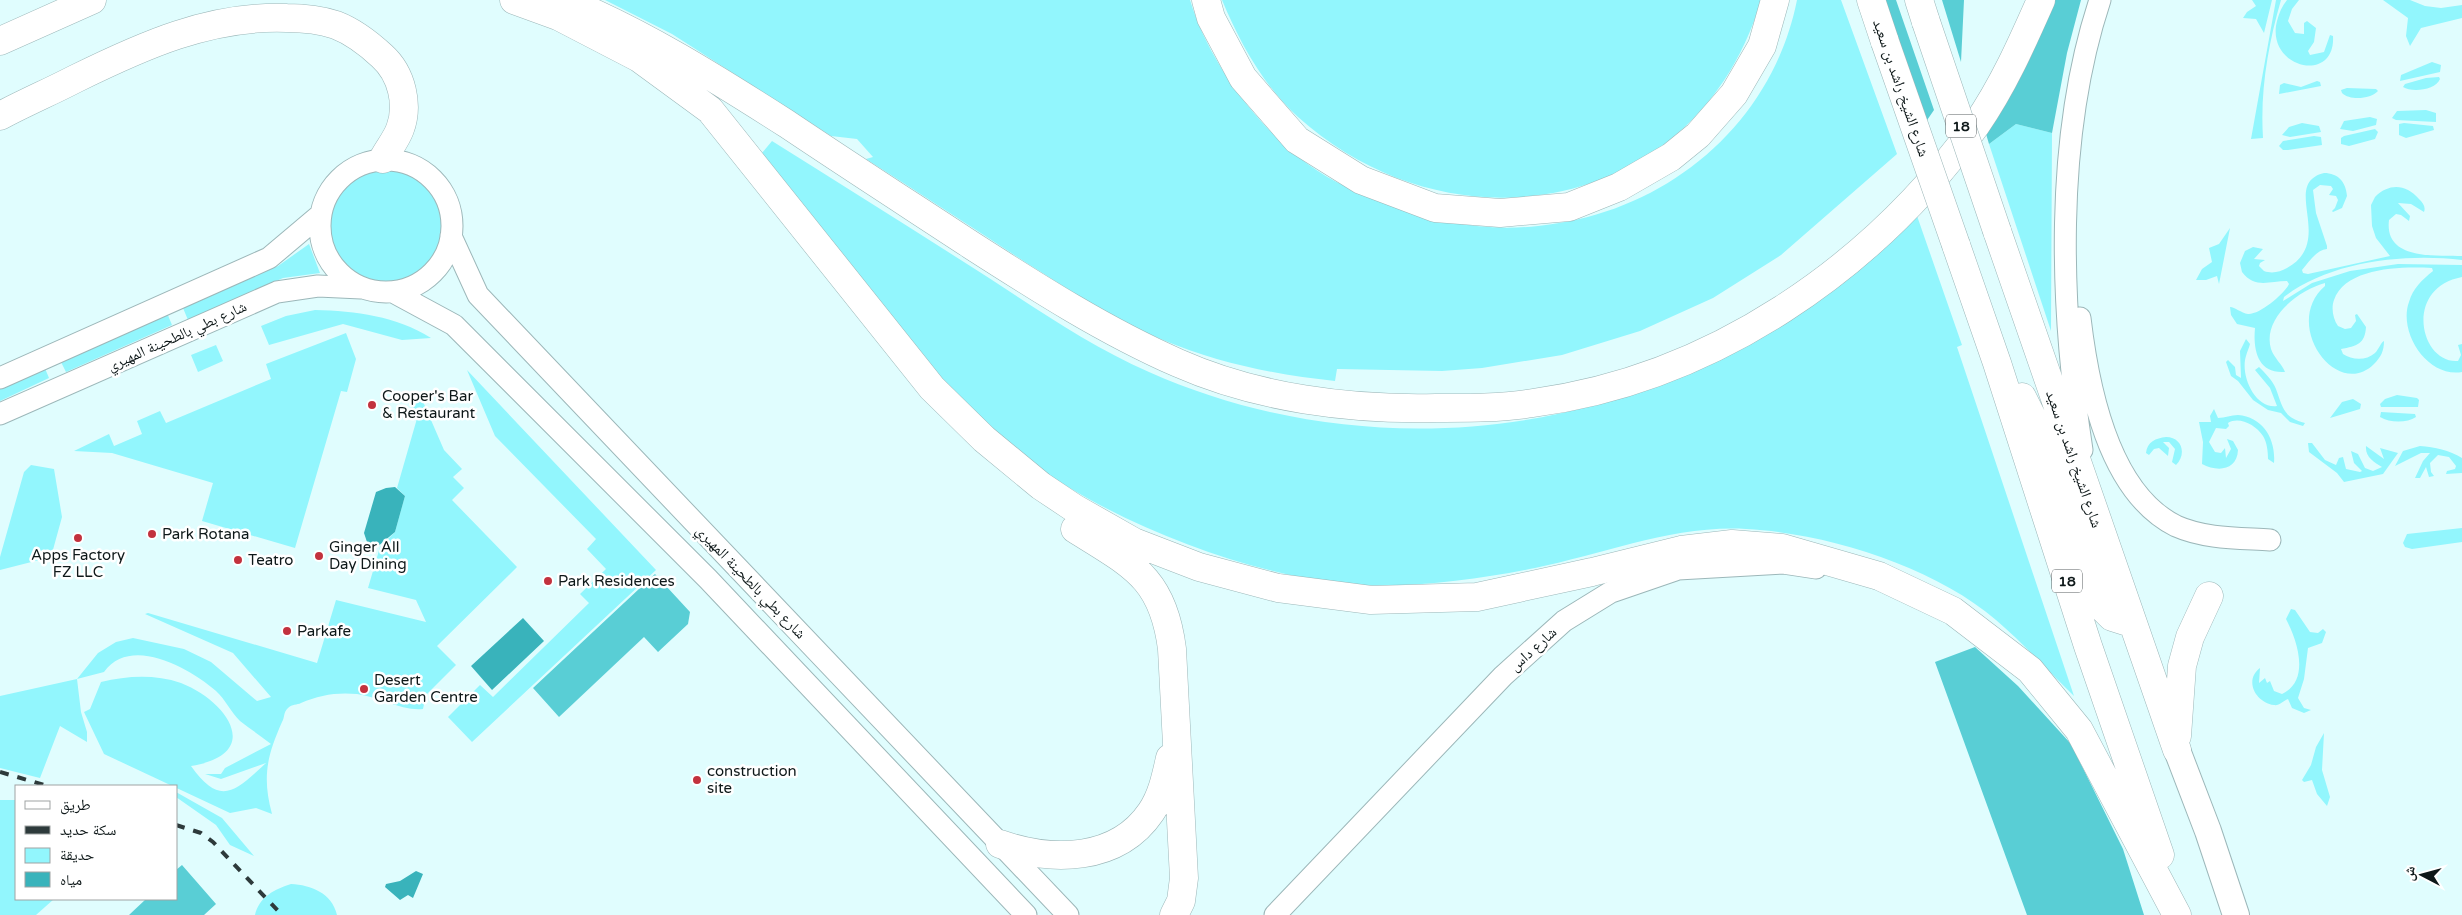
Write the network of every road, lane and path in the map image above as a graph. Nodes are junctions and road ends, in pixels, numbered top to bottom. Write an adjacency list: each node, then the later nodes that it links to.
1 (92, 0): 10 (highway)
2 (514, 0): 18 (highway)
3 (562, 0): 7 (highway)
4 (1206, 0): 5 (highway)
5 (1775, 0)
6 (1871, 0): 19 (highway, شارع الشيخ راشد بن سعيد / 18, bridge)
7 (2041, 0)
8 (2100, 0): 14 (street)
9 (1922, 11): 22 (highway, شارع الشيخ راشد بن سعيد / 18, bridge)
10 (0, 40)
11 (0, 116): 12 (highway)
12 (383, 159): 13 (street); 15 (street)
13 (320, 214): 16 (street); 20 (street)
14 (2068, 216): 22 (street); 23 (street)
15 (451, 236): 17 (street); 29 (street, شارع بطي بالطحينة المهيري)
16 (361, 288): 17 (street); 21 (street, شارع بطي بالطحينة المهيري)
17 (393, 292): 30 (street, شارع بطي بالطحينة المهيري)
18 (868, 310): 24 (highway); 27 (highway)
19 (1997, 363): 26 (highway); 34 (highway, شارع الشيخ راشد بن سعيد / 18)
20 (0, 378)
21 (0, 414)
22 (2093, 513): 26 (highway, شارع الشيخ راشد بن سعيد / 18)
23 (2270, 540)
24 (1879, 576): 33 (street, شارع داس); 34 (highway)
25 (2209, 596): 28 (highway)
26 (2131, 623): 28 (highway, شارع الشيخ راشد بن سعيد / 18)
27 (1176, 734): 29 (highway); 32 (highway)
28 (2177, 750): 35 (main road, شارع الشيخ راشد بن سعيد / 18)
29 (1000, 844): 31 (street, شارع بطي بالطحينة المهيري)
30 (1026, 915)
31 (1068, 915)
32 (1174, 915)
33 (1275, 915)
34 (2179, 915)
35 (2236, 915)

